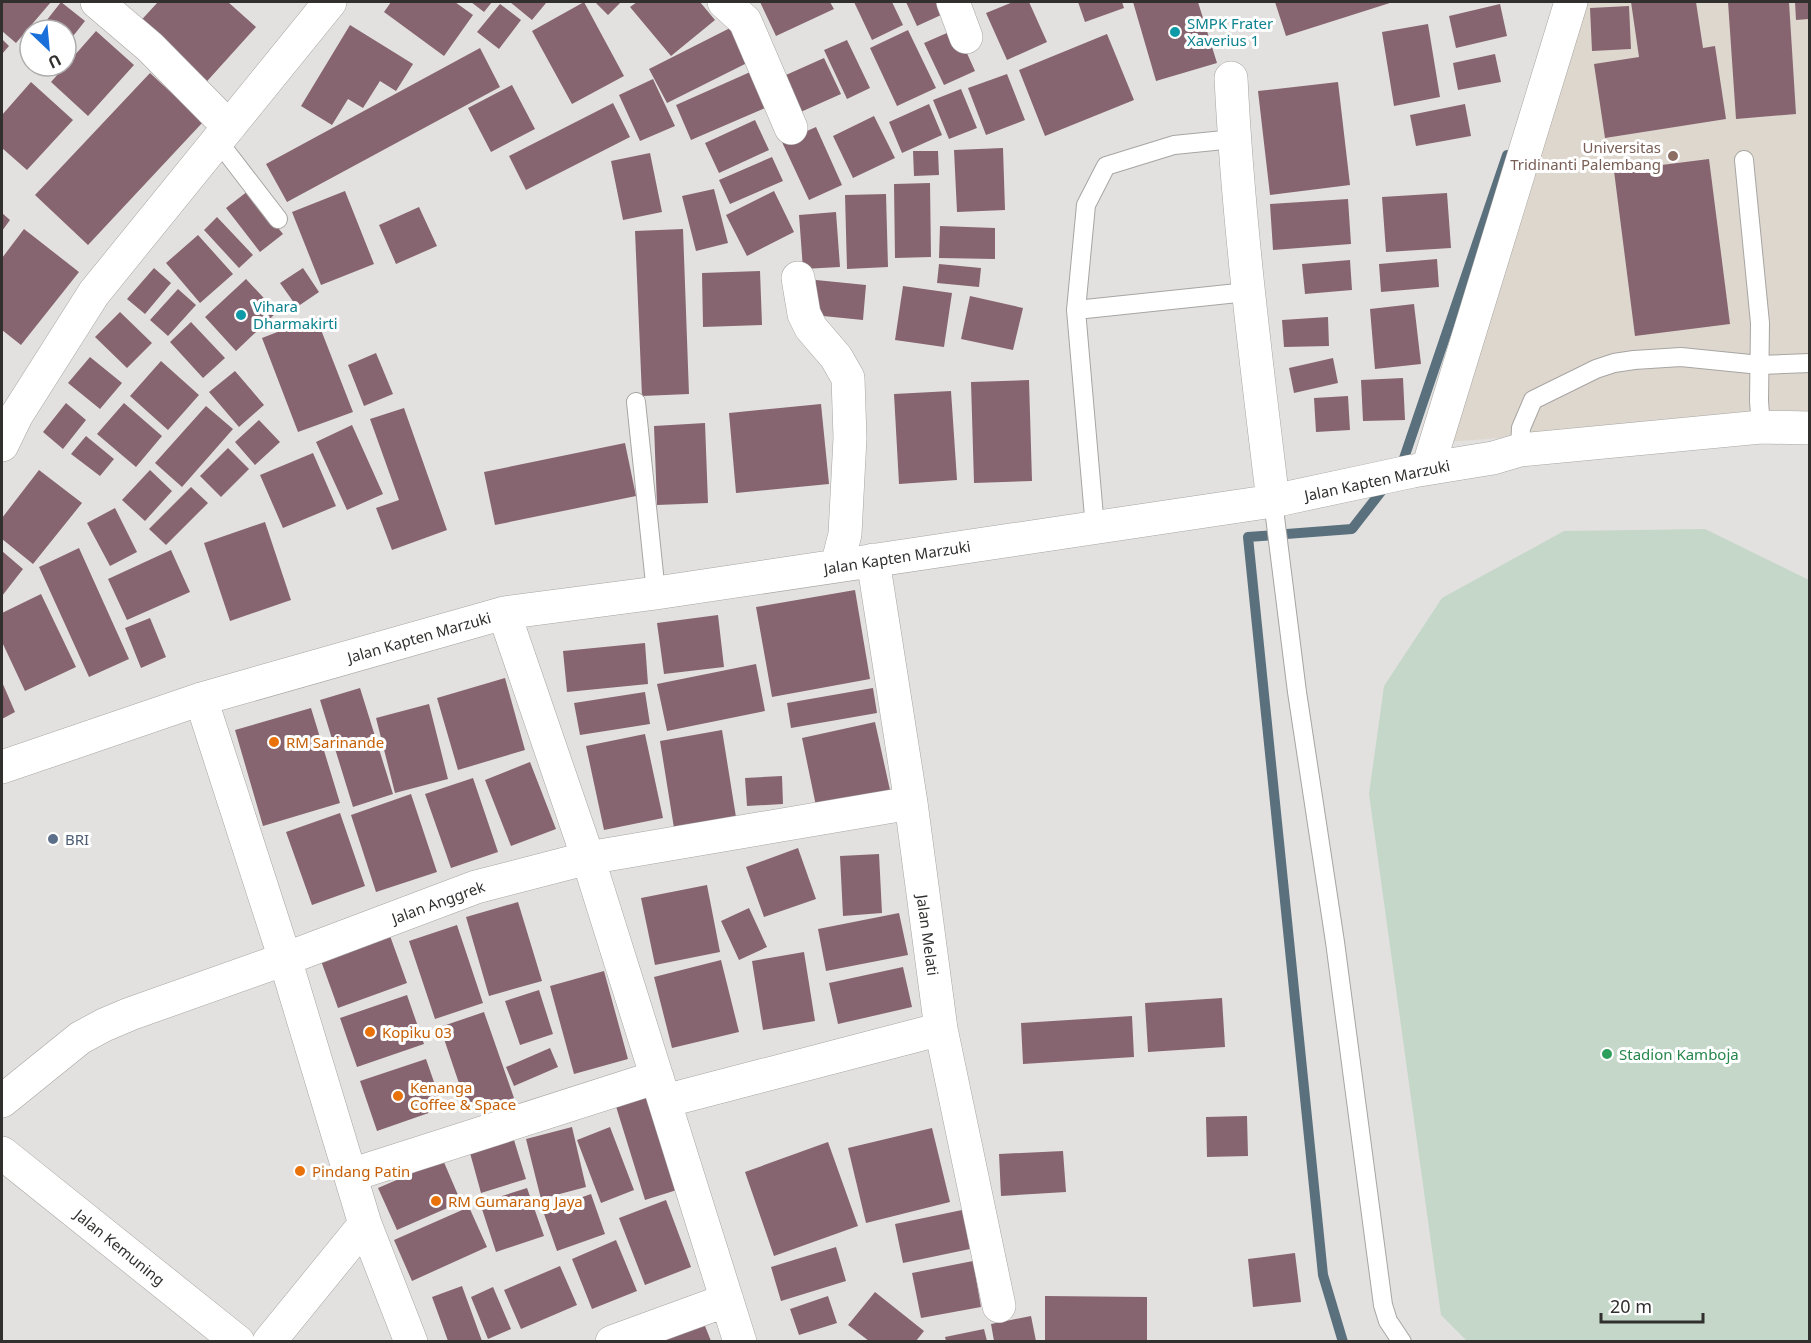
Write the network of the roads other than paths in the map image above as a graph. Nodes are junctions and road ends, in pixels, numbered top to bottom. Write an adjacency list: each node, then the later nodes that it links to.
1 (97, 2): 9 (street)
2 (330, 2): 9 (street)
3 (724, 2): 8 (street)
4 (953, 2): 6 (street)
5 (1571, 2): 24 (street)
6 (966, 37)
7 (1231, 78): 10 (street)
8 (791, 128)
9 (223, 134): 12 (lane); 19 (street)
10 (1234, 139): 14 (street); 15 (lane)
11 (1744, 160): 17 (lane)
12 (278, 219)
13 (798, 278): 28 (street)
14 (1247, 292): 15 (lane); 25 (street)
15 (1076, 310): 26 (lane)
16 (1809, 363): 17 (lane)
17 (1760, 365): 20 (lane); 23 (lane)
18 (636, 402): 29 (lane)
19 (9, 406): 22 (street)
20 (1761, 427): 21 (street, Jalan Kapten Marzuki); 23 (street, Jalan Kapten Marzuki)
21 (1809, 428)
22 (2, 445)
23 (1520, 450): 24 (street, Jalan Kapten Marzuki)
24 (1420, 470): 25 (street, Jalan Kapten Marzuki)
25 (1274, 510): 26 (street, Jalan Kapten Marzuki); 49 (lane)
26 (1095, 528): 27 (street, Jalan Kapten Marzuki)
27 (873, 560): 28 (street, Jalan Kapten Marzuki); 33 (street, Jalan Melati)
28 (837, 566): 29 (street, Jalan Kapten Marzuki)
29 (657, 593): 30 (street, Jalan Kapten Marzuki)
30 (504, 613): 31 (street, Jalan Kapten Marzuki); 34 (street)
31 (201, 699): 32 (street, Jalan Kapten Marzuki); 35 (street)
32 (2, 767)
33 (910, 803): 34 (street, Jalan Anggrek); 36 (street, Jalan Melati)
34 (588, 858): 35 (street, Jalan Anggrek); 37 (street)
35 (285, 959): 38 (street, Jalan Anggrek); 40 (street)
36 (941, 1029): 37 (street); 43 (street, Jalan Melati)
37 (661, 1089): 40 (street); 42 (street)
38 (2, 1101)
39 (2, 1153): 44 (street, Jalan Kemuning)
40 (351, 1175): 41 (street)
41 (365, 1224): 45 (street); 46 (street)
42 (727, 1300): 47 (street); 48 (street)
43 (999, 1306)
44 (238, 1341)
45 (268, 1341)
46 (411, 1341)
47 (612, 1341)
48 (740, 1341)
49 (1401, 1341)

